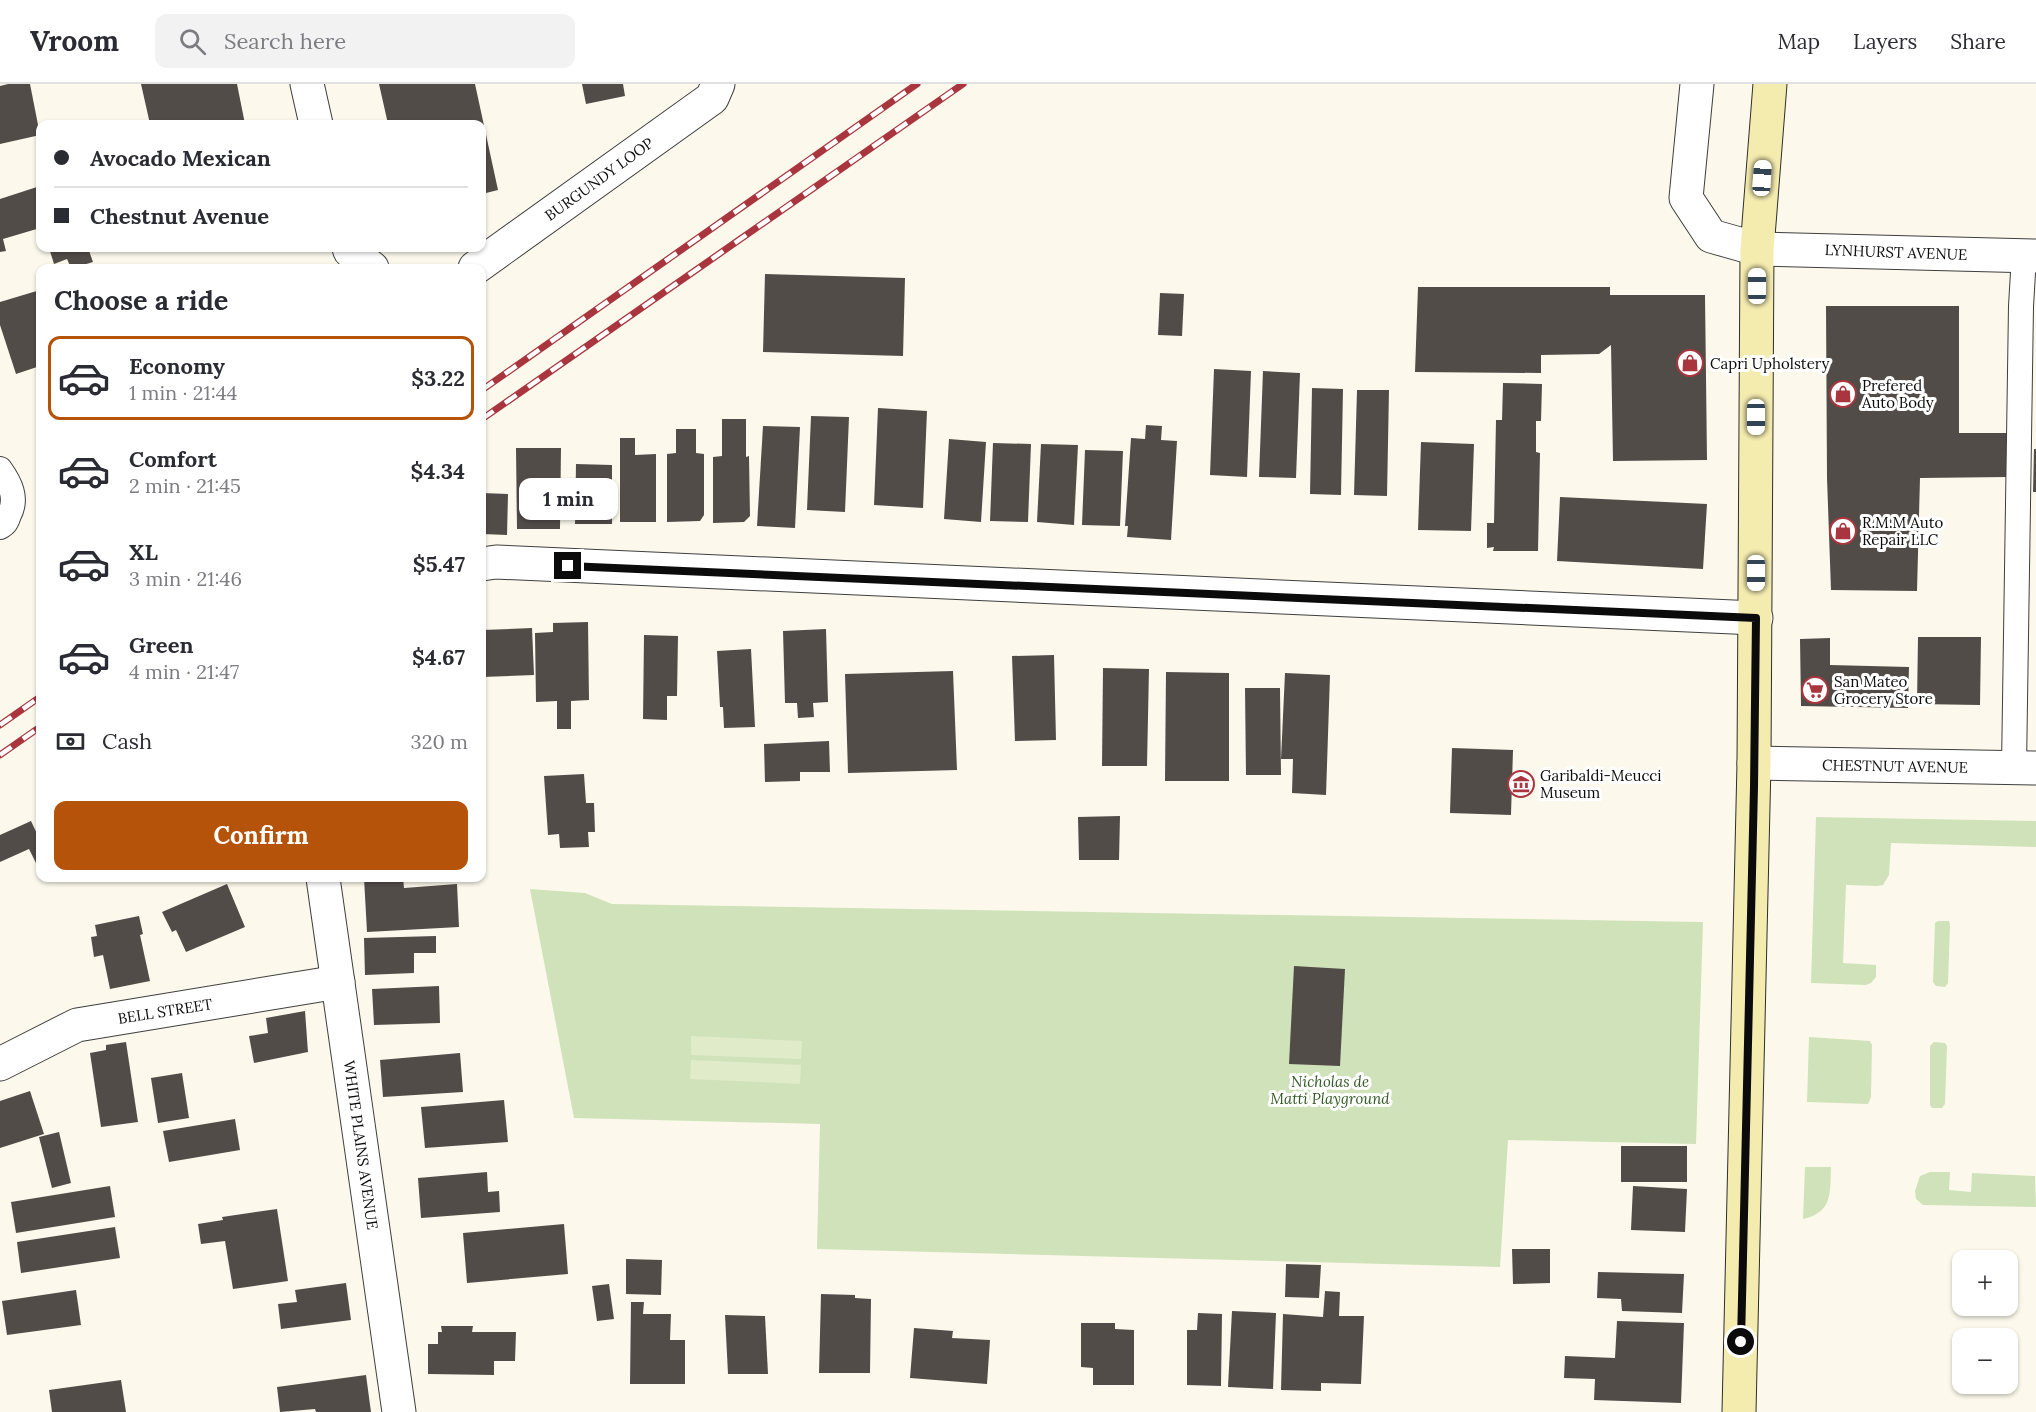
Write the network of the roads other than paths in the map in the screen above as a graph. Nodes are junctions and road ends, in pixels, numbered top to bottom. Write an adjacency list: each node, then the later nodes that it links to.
1 (307, 84): 5 (street)
2 (718, 84): 10 (street, BURGUNDY LOOP)
3 (1697, 84): 6 (street, LYNHURST AVENUE)
4 (1770, 84): 6 (street)
5 (315, 120)
6 (1756, 249): 8 (street, LYNHURST AVENUE); 14 (street)
7 (351, 252): 9 (street)
8 (2030, 256): 16 (lane)
9 (367, 264)
10 (481, 264)
11 (0, 468): 12 (lane)
12 (0, 526)
13 (486, 563): 14 (street)
14 (1756, 618): 15 (street)
15 (1754, 763): 16 (street, CHESTNUT AVENUE); 21 (street)
16 (2025, 768)
17 (324, 882): 18 (street, WHITE PLAINS AVENUE)
18 (338, 982): 19 (street, BELL STREET); 20 (street, WHITE PLAINS AVENUE)
19 (0, 1064)
20 (399, 1412)
21 (1739, 1412)

